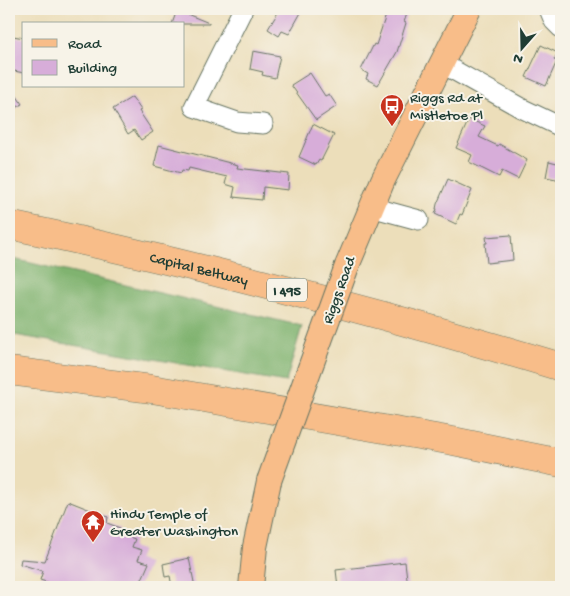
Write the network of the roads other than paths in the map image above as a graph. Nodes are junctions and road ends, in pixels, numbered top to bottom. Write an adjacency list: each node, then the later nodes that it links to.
1 (243, 9): 6 (street)
2 (469, 9): 5 (main road, Riggs Road)
3 (549, 9): 4 (street)
4 (561, 28)
5 (441, 64): 7 (street); 8 (main road, Riggs Road)
6 (263, 124)
7 (561, 127)
8 (371, 207): 9 (street); 14 (main road, Riggs Road, bridge)
9 (420, 220)
10 (9, 225): 11 (highway, Capital Beltway / I 495)
11 (561, 367)
12 (9, 372): 13 (highway)
13 (561, 463)
14 (251, 587)

